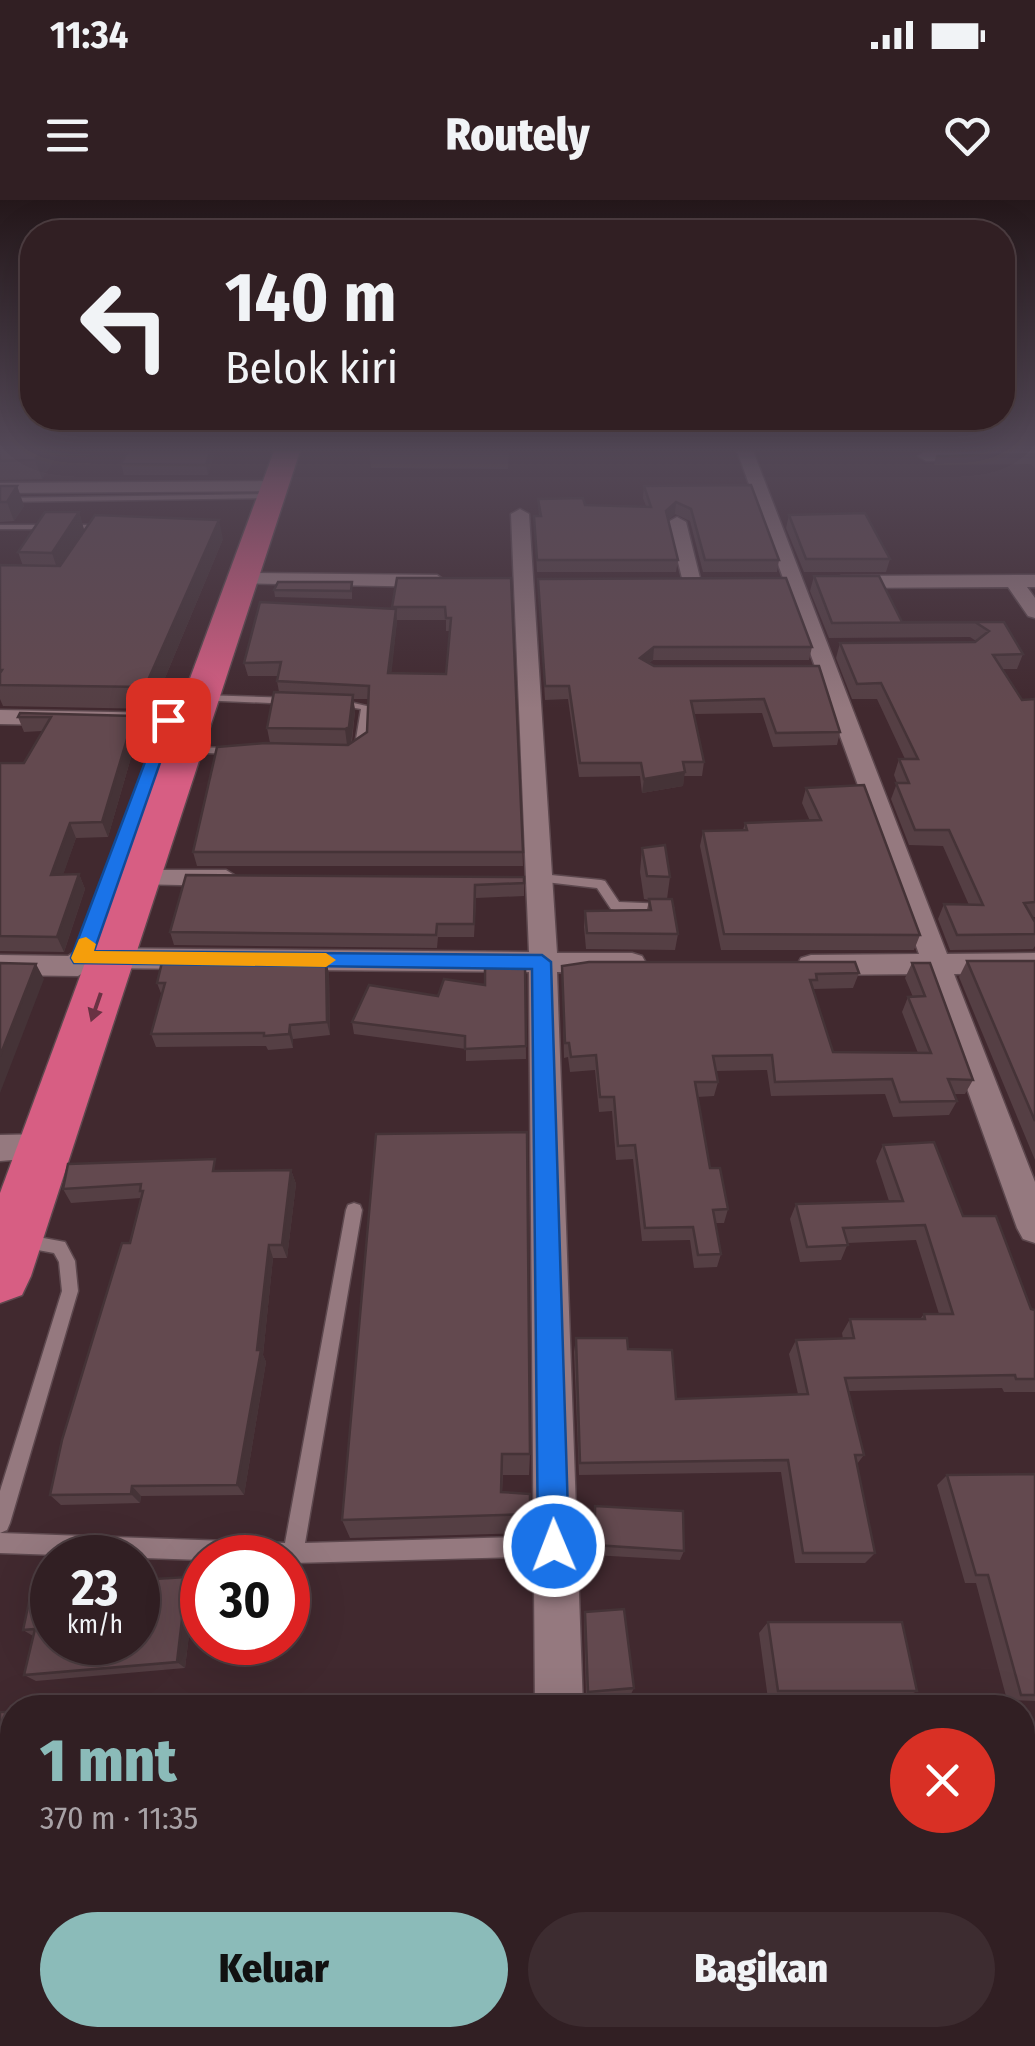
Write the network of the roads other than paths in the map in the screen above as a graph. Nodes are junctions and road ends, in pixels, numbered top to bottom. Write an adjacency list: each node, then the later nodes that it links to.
1 (92, 537): 7 (lane)
2 (248, 537): 18 (highway)
3 (256, 537): 13 (highway)
4 (521, 537): 23 (street)
5 (679, 537): 11 (street)
6 (773, 537): 12 (street)
7 (90, 540)
8 (1013, 580): 9 (street); 12 (street); 14 (street)
9 (1035, 581)
10 (467, 582): 13 (street)
11 (713, 582)
12 (788, 583): 29 (street)
13 (242, 597): 18 (highway)
14 (1035, 612)
15 (300, 701): 18 (lane)
16 (320, 702): 20 (lane)
17 (0, 716): 18 (street)
18 (184, 723): 19 (lane); 21 (highway); 25 (highway)
19 (239, 751)
20 (332, 752)
21 (142, 878): 22 (street); 25 (highway)
22 (262, 878)
23 (531, 878): 24 (lane); 26 (street)
24 (666, 908)
25 (91, 961): 26 (street); 30 (street); 32 (highway)
26 (542, 962): 27 (street); 39 (street)
27 (657, 963)
28 (1035, 963): 29 (street)
29 (935, 964): 31 (street); 34 (street)
30 (0, 965)
31 (792, 965)
32 (14, 1153): 35 (highway)
33 (354, 1210): 37 (lane)
34 (1033, 1219)
35 (7, 1258): 36 (lane)
36 (0, 1523)
37 (297, 1535)
38 (0, 1543): 40 (lane)
39 (554, 1546): 41 (lane); 42 (street)
40 (180, 1549)
41 (310, 1553)
42 (559, 1695)

